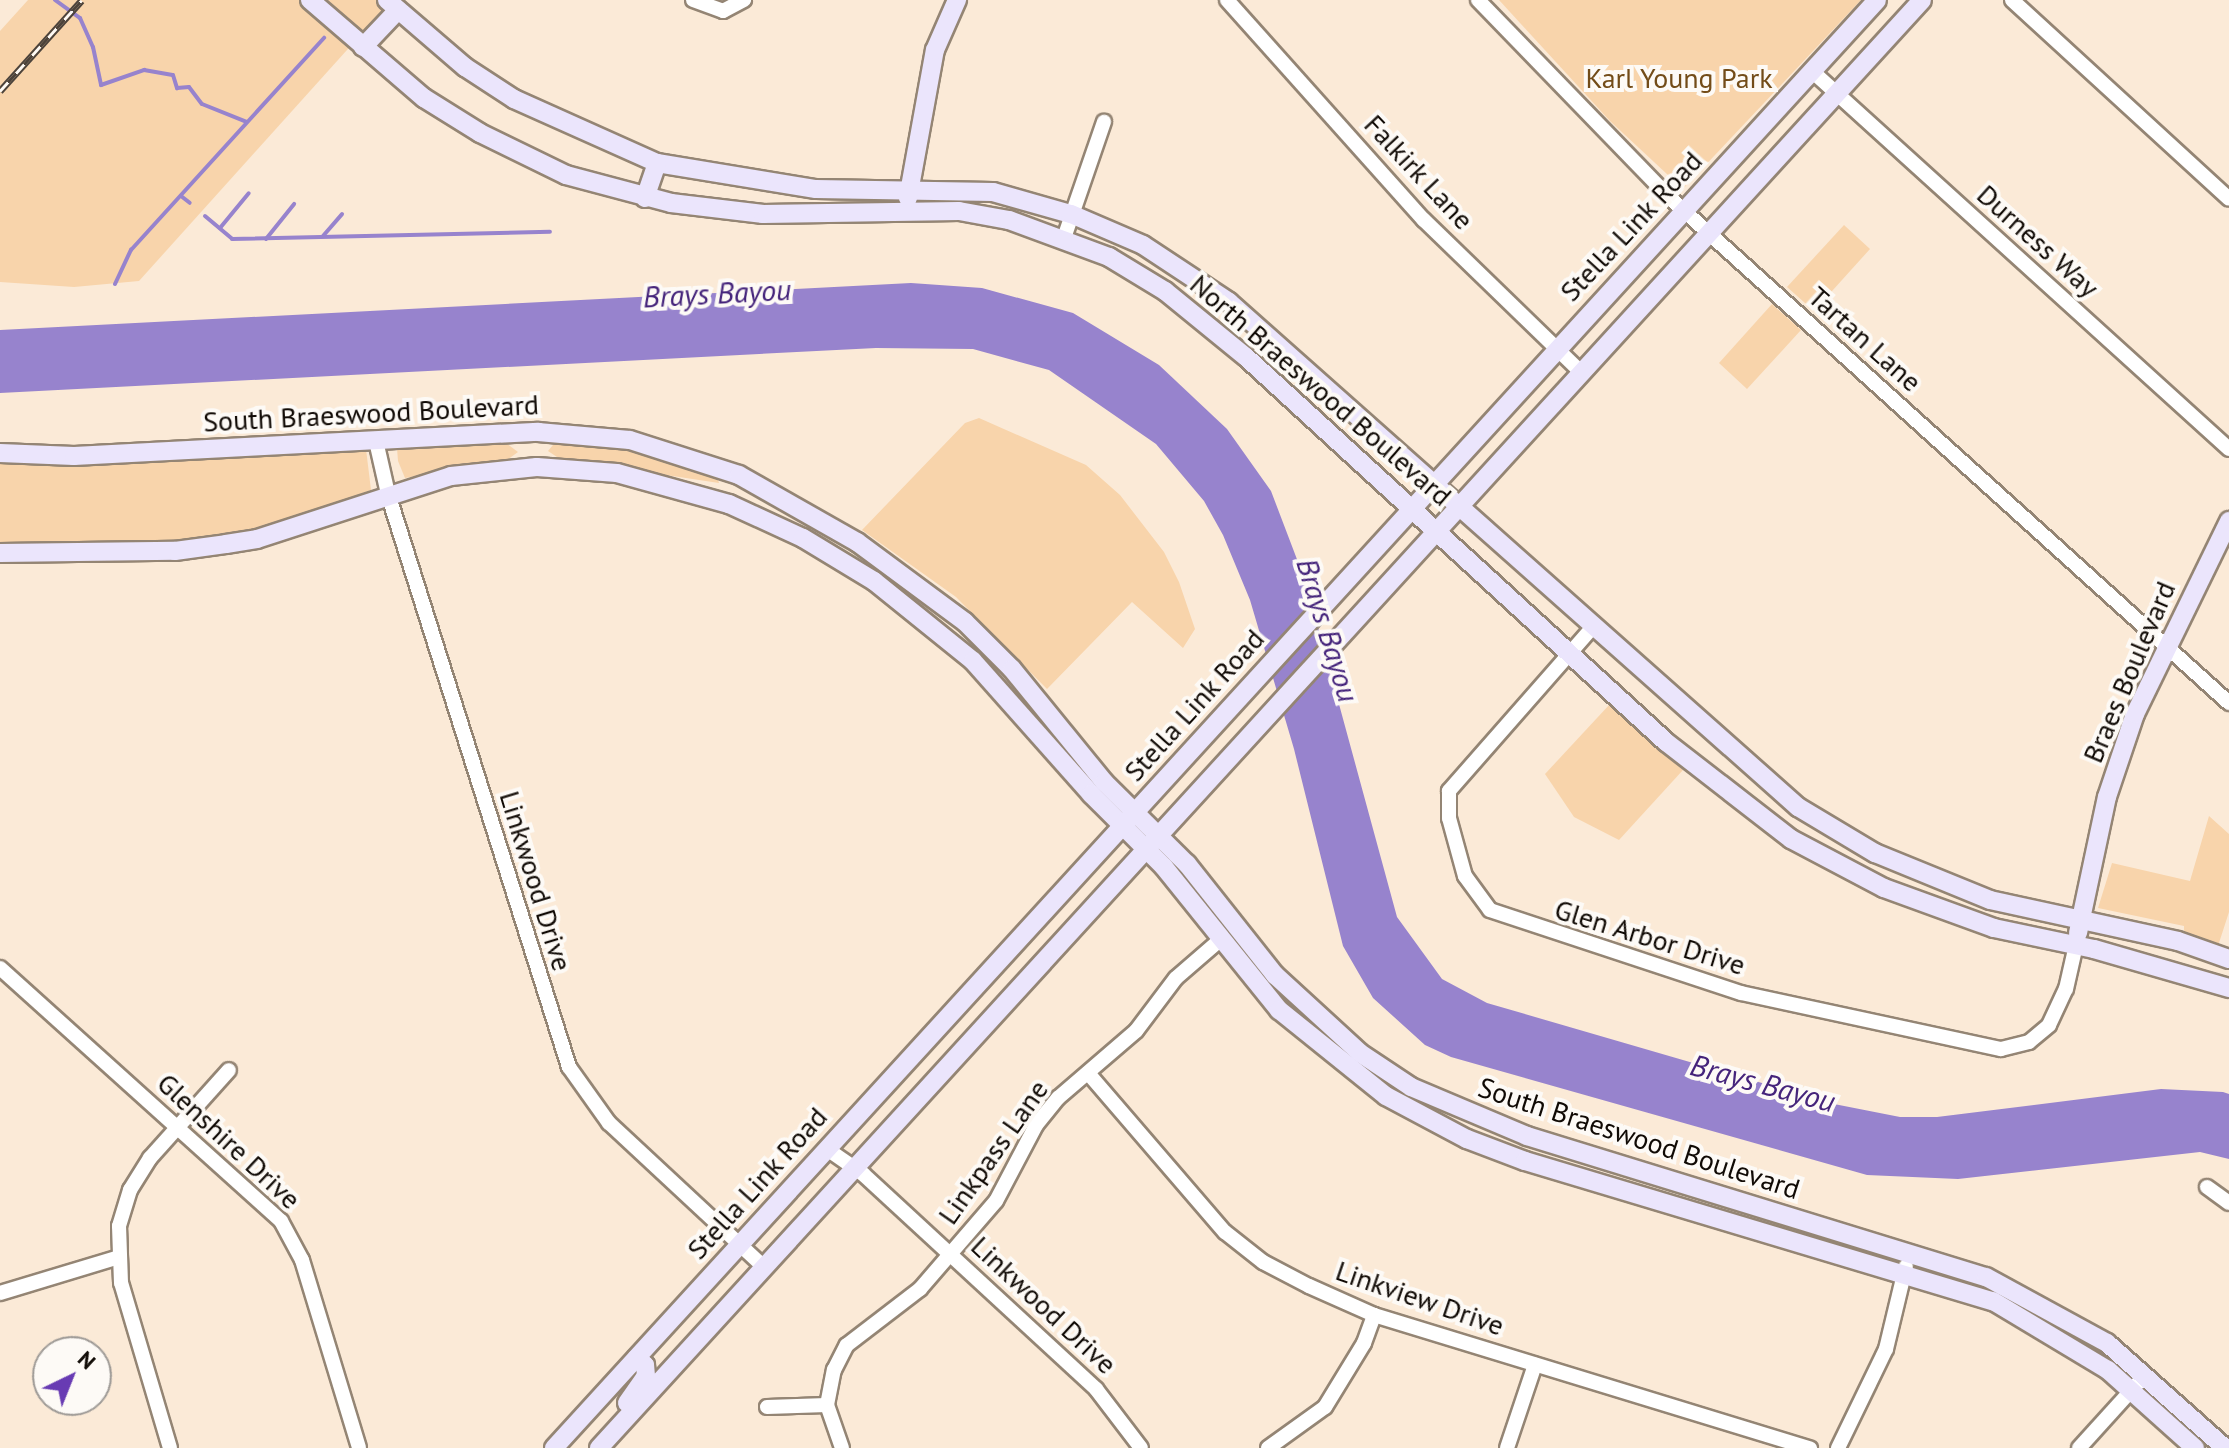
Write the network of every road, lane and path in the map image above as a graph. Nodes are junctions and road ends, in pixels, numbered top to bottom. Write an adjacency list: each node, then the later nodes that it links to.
1 (310, 0): 11 (main road, North Braeswood Boulevard)
2 (693, 0): 3 (street)
3 (744, 0)
4 (957, 0): 16 (main road)
5 (1227, 0): 25 (street, Falkirk Lane)
6 (1478, 0): 20 (street, Tartan Lane)
7 (1877, 0): 12 (main road, Stella Link Road)
8 (1922, 0): 13 (main road)
9 (2012, 0): 18 (street)
10 (393, 5): 11 (main road); 15 (main road, North Braeswood Boulevard)
11 (363, 47): 17 (main road, North Braeswood Boulevard)
12 (1812, 71): 13 (street, Durness Way); 20 (main road, Stella Link Road)
13 (1836, 93): 22 (main road); 30 (street, Durness Way)
14 (1104, 122): 21 (street)
15 (657, 163): 16 (main road, North Braeswood Boulevard); 17 (main road)
16 (909, 187): 19 (main road); 21 (main road, North Braeswood Boulevard)
17 (645, 198): 19 (main road, North Braeswood Boulevard)
18 (2229, 199)
19 (907, 208): 23 (main road, North Braeswood Boulevard)
20 (1684, 210): 22 (street, Tartan Lane); 25 (main road, Stella Link Road)
21 (1071, 214): 23 (street); 24 (main road, North Braeswood Boulevard)
22 (1709, 232): 27 (main road); 45 (street, Tartan Lane)
23 (1064, 238): 26 (main road, North Braeswood Boulevard)
24 (1266, 335): 26 (main road); 34 (main road, North Braeswood Boulevard)
25 (1556, 349): 27 (street, Falkirk Lane); 34 (main road, Stella Link Road)
26 (1246, 357): 38 (main road, North Braeswood Boulevard)
27 (1581, 372): 37 (main road)
28 (538, 432): 29 (main road, South Braeswood Boulevard); 32 (main road); 33 (main road, South Braeswood Boulevard)
29 (376, 441): 31 (main road, South Braeswood Boulevard); 35 (street, Linkwood Drive)
30 (2229, 449)
31 (0, 453)
32 (537, 467): 35 (main road, South Braeswood Boulevard); 36 (main road, South Braeswood Boulevard)
33 (739, 475): 36 (main road); 42 (main road, South Braeswood Boulevard)
34 (1435, 484): 37 (main road, North Braeswood Boulevard); 38 (main road, Stella Link Road)
35 (388, 494): 41 (main road, South Braeswood Boulevard); 68 (street, Linkwood Drive)
36 (729, 504): 43 (main road, South Braeswood Boulevard)
37 (1459, 506): 40 (main road); 44 (main road, North Braeswood Boulevard)
38 (1412, 508): 40 (main road, North Braeswood Boulevard); 49 (main road, Stella Link Road)
39 (2229, 521): 45 (main road, Braes Boulevard)
40 (1438, 530): 46 (main road, North Braeswood Boulevard); 50 (main road)
41 (0, 553)
42 (922, 589): 43 (main road); 48 (main road, South Braeswood Boulevard)
43 (907, 605): 48 (main road, South Braeswood Boulevard)
44 (1592, 628): 46 (street, Glen Arbor Drive); 51 (main road, North Braeswood Boulevard)
45 (2166, 648): 47 (street, Tartan Lane); 53 (main road, Braes Boulevard)
46 (1570, 652): 52 (main road, North Braeswood Boulevard); 55 (street, Glen Arbor Drive)
47 (2229, 703)
48 (1046, 724): 49 (main road, South Braeswood Boulevard)
49 (1129, 818): 50 (main road, South Braeswood Boulevard); 59 (main road, Stella Link Road)
50 (1153, 842): 54 (main road, South Braeswood Boulevard); 60 (main road); 69 (main road, South Braeswood Boulevard)
51 (1858, 844): 52 (main road); 53 (main road, North Braeswood Boulevard)
52 (1857, 875): 55 (main road, North Braeswood Boulevard)
53 (2081, 921): 55 (main road, Braes Boulevard); 56 (main road, North Braeswood Boulevard)
54 (1221, 939): 62 (street, Linkpass Lane); 73 (main road, South Braeswood Boulevard)
55 (2076, 945): 58 (main road, North Braeswood Boulevard)
56 (2229, 959)
57 (0, 968): 63 (street, Glenshire Drive)
58 (2229, 988)
59 (922, 1045): 60 (main road); 64 (main road, Stella Link Road)
60 (947, 1067): 65 (main road)
61 (229, 1070): 63 (street)
62 (1088, 1073): 70 (street, Linkpass Lane); 75 (street, Linkview Drive)
63 (177, 1127): 71 (street); 85 (street, Glenshire Drive)
64 (827, 1149): 65 (street, Linkwood Drive); 68 (main road, Stella Link Road)
65 (855, 1167): 70 (street, Linkwood Drive); 72 (main road)
66 (2207, 1187): 67 (street)
67 (2229, 1203)
68 (739, 1245): 72 (street, Linkwood Drive); 76 (main road, Stella Link Road)
69 (1909, 1252): 73 (street); 78 (main road, South Braeswood Boulevard)
70 (952, 1254): 80 (street, Linkpass Lane); 88 (street, Linkwood Drive)
71 (119, 1257): 74 (street); 84 (street)
72 (764, 1267): 82 (main road)
73 (1904, 1273): 79 (main road, South Braeswood Boulevard); 92 (street)
74 (0, 1293)
75 (1374, 1315): 77 (street, Linkview Drive); 89 (street)
76 (636, 1358): 82 (main road); 86 (main road, Stella Link Road)
77 (1535, 1365): 90 (street); 91 (street, Linkview Drive)
78 (2147, 1374): 79 (street); 83 (main road, South Braeswood Boulevard)
79 (2133, 1389): 93 (street); 94 (main road, South Braeswood Boulevard)
80 (827, 1405): 81 (street); 87 (street)
81 (767, 1407)
82 (601, 1446)
83 (2227, 1447)
84 (170, 1448)
85 (359, 1448)
86 (554, 1448)
87 (842, 1448)
88 (1141, 1448)
89 (1268, 1448)
90 (1507, 1448)
91 (1810, 1448)
92 (1838, 1448)
93 (2079, 1448)
94 (2195, 1448)

